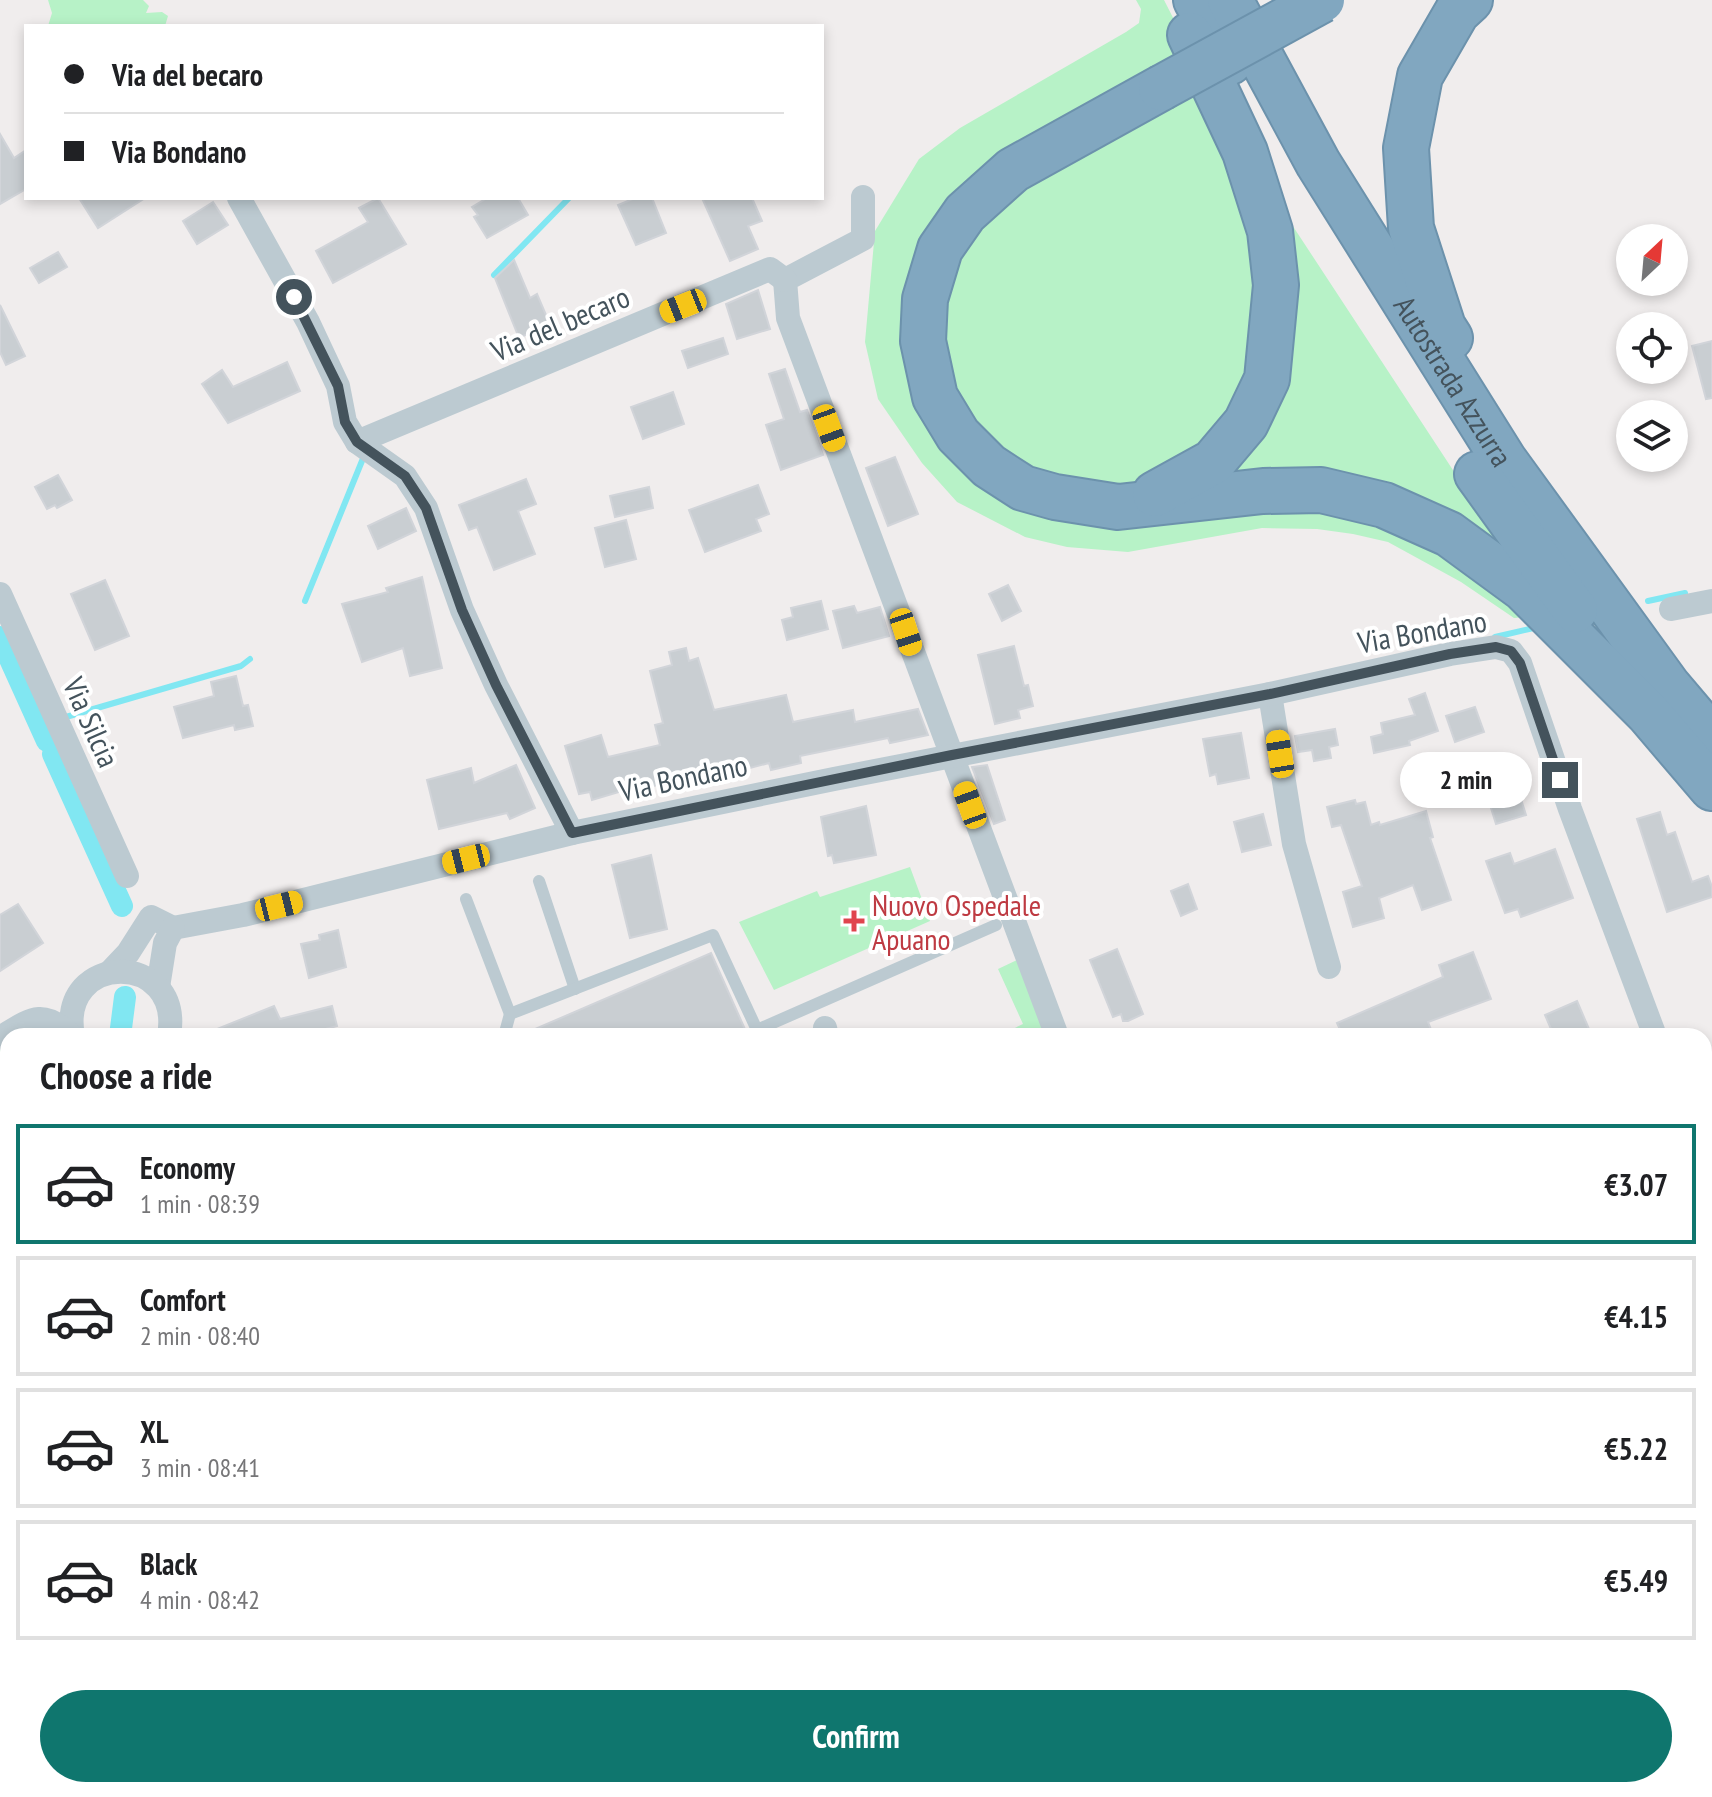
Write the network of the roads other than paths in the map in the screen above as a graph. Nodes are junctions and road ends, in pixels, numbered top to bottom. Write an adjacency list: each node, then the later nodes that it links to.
1 (1174, 0): 10 (highway)
2 (1196, 0): 16 (highway)
3 (1230, 0): 11 (highway, Autostrada Azzurra)
4 (1322, 0): 10 (highway, bridge)
5 (1470, 0): 11 (highway)
6 (863, 197): 8 (street)
7 (240, 200): 9 (street)
8 (785, 280): 9 (street, Via del becaro); 18 (street)
9 (357, 442): 20 (street)
10 (1118, 507): 16 (highway)
11 (1552, 526): 17 (highway, Autostrada Azzurra)
12 (0, 594): 21 (street, Via Silcia)
13 (1712, 601): 14 (street)
14 (1671, 609)
15 (1270, 694): 18 (street, Via Bondano); 26 (street); 39 (street, Via Bondano)
16 (1648, 713): 19 (highway)
17 (1712, 738)
18 (952, 755): 20 (street, Via Bondano); 38 (street)
19 (1712, 788)
20 (572, 833): 24 (street, Via Bondano)
21 (127, 876)
22 (539, 881): 29 (lane)
23 (466, 899): 30 (lane)
24 (162, 923): 27 (street); 28 (street)
25 (996, 925): 37 (lane)
26 (1329, 967)
27 (110, 972): 28 (street); 33 (street)
28 (158, 987): 34 (street)
29 (575, 989): 30 (lane); 36 (lane)
30 (510, 1014): 35 (lane)
31 (16, 1028): 32 (street)
32 (63, 1028)
33 (72, 1028)
34 (169, 1028)
35 (506, 1028)
36 (756, 1028)
37 (762, 1028)
38 (1054, 1028)
39 (1652, 1028)

